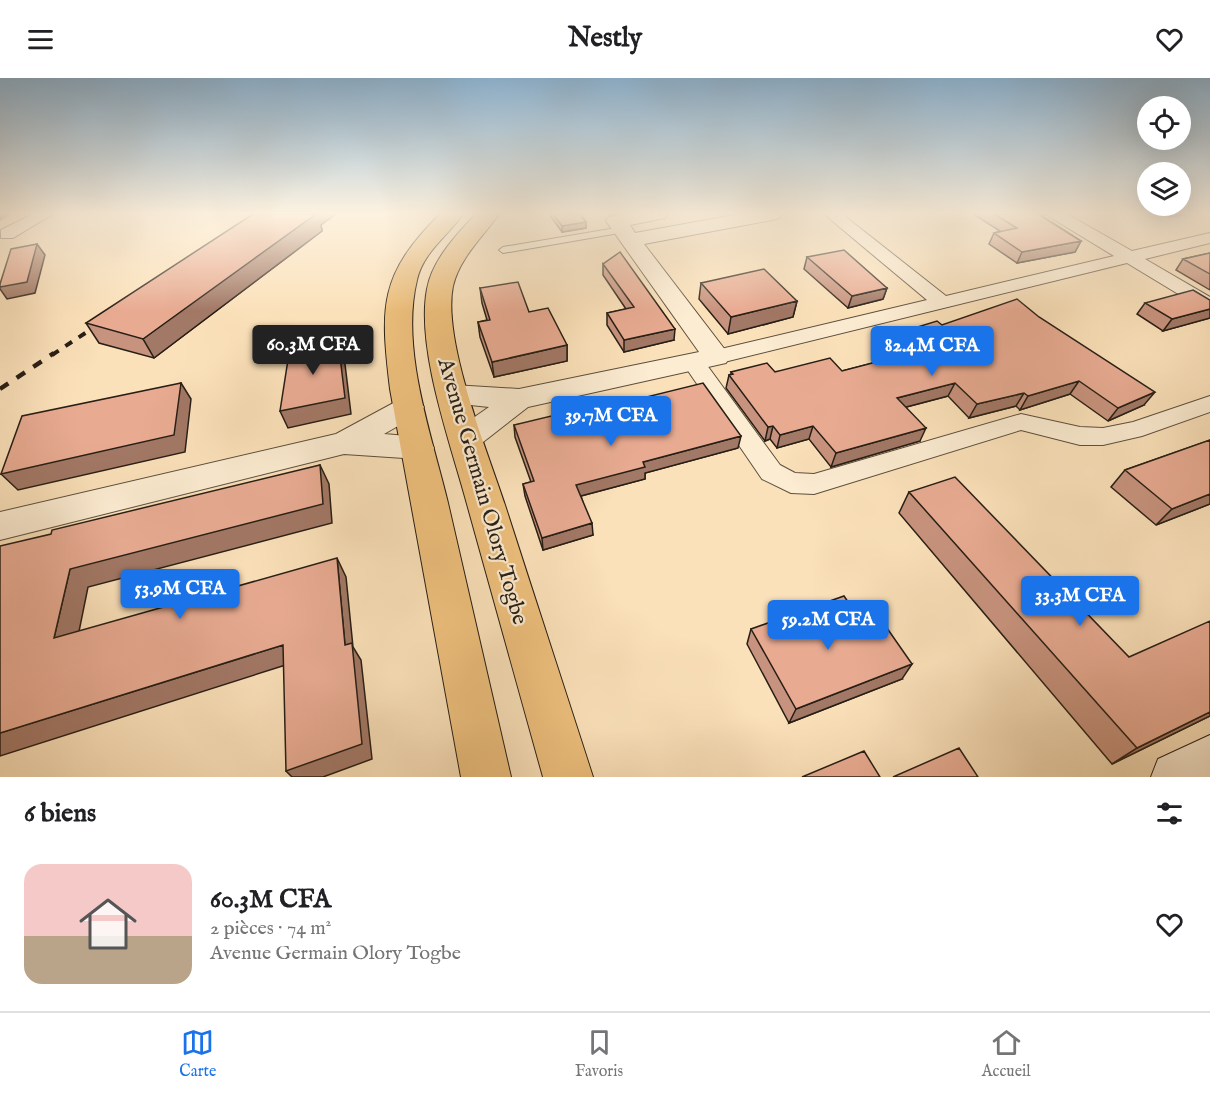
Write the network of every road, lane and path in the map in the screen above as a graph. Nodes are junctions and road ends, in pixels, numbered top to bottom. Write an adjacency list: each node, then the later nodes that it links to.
1 (424, 247): 16 (highway, Avenue Germain Olory Togbe)
2 (461, 247): 13 (highway, Avenue Germain Olory Togbe)
3 (519, 247): 8 (lane)
4 (632, 247): 12 (street)
5 (873, 247): 10 (street)
6 (1112, 247): 9 (street)
7 (1174, 247): 9 (street)
8 (503, 250)
9 (1130, 257): 10 (street); 11 (street)
10 (943, 303): 12 (street)
11 (1210, 305)
12 (704, 360): 14 (street); 15 (street)
13 (453, 395): 14 (street); 17 (highway, Avenue Germain Olory Togbe)
14 (519, 399): 17 (street)
15 (1210, 404)
16 (409, 407): 18 (street); 19 (highway, Avenue Germain Olory Togbe)
17 (466, 438): 23 (highway, Avenue Germain Olory Togbe)
18 (344, 443): 19 (street); 20 (street)
19 (419, 448): 22 (highway, Avenue Germain Olory Togbe)
20 (0, 526)
21 (1210, 759): 24 (main road)
22 (486, 777)
23 (568, 777)
24 (1176, 777)

